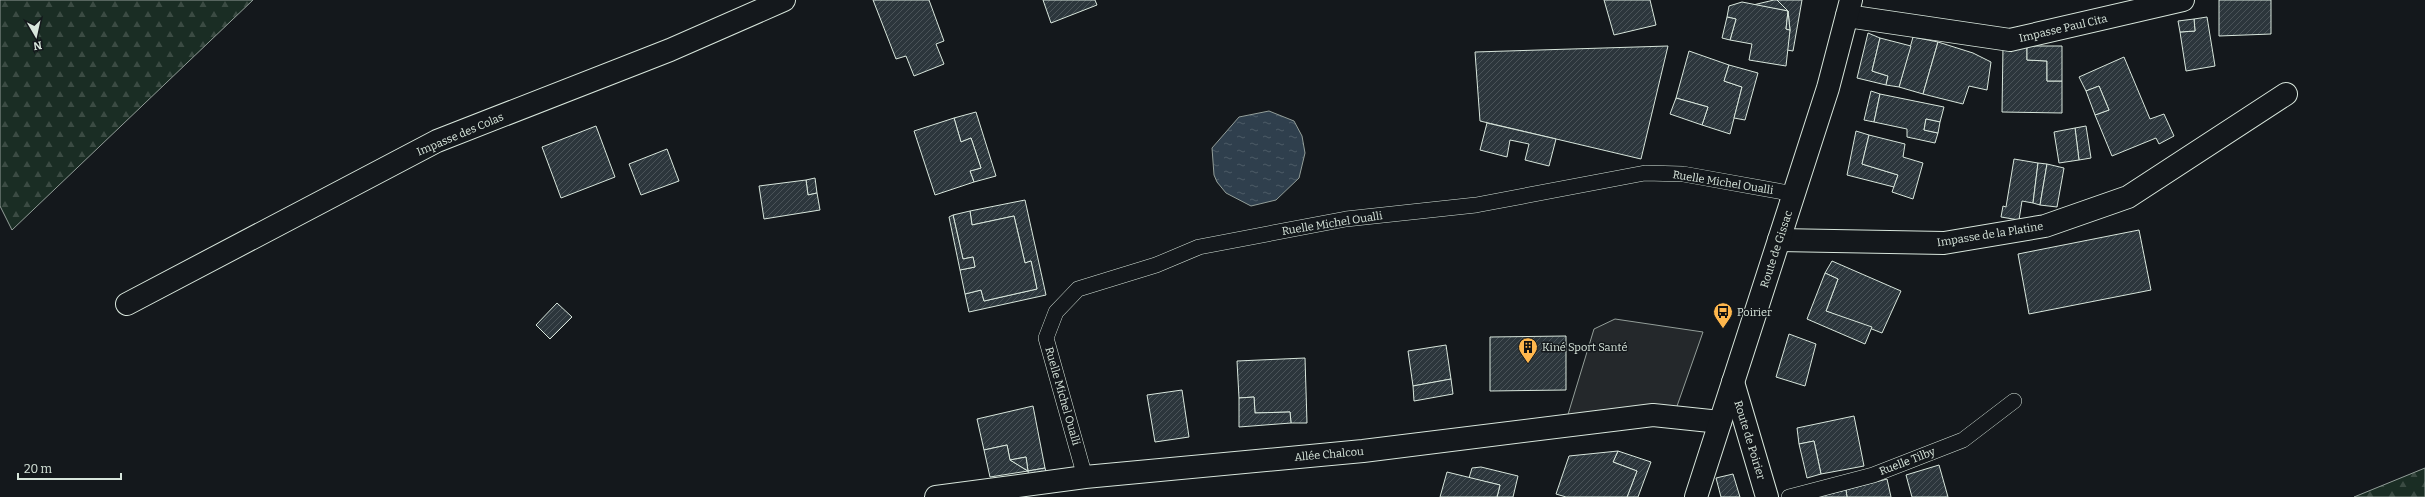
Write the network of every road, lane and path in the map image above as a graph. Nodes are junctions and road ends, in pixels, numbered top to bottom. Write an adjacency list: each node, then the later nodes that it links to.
1 (784, 0): 7 (street, Impasse des Colas)
2 (2184, 0): 3 (street, Impasse Paul Cita)
3 (1849, 8): 5 (street, Route de Gissac)
4 (2286, 94): 6 (street, Impasse de la Platine)
5 (1794, 194): 6 (street, Route de Gissac); 11 (lane, Ruelle Michel Oualli)
6 (1779, 240): 8 (street, Route de Gissac)
7 (127, 304)
8 (1733, 382): 10 (street, Route de Gissac); 14 (street, Route de Poirier)
9 (2014, 401): 15 (lane, Ruelle Tilby)
10 (1720, 422): 11 (street, Allée Chalcou); 13 (street, Route de Gissac)
11 (1085, 477): 12 (street, Allée Chalcou)
12 (936, 497)
13 (1696, 497)
14 (1767, 497)
15 (1788, 497)

